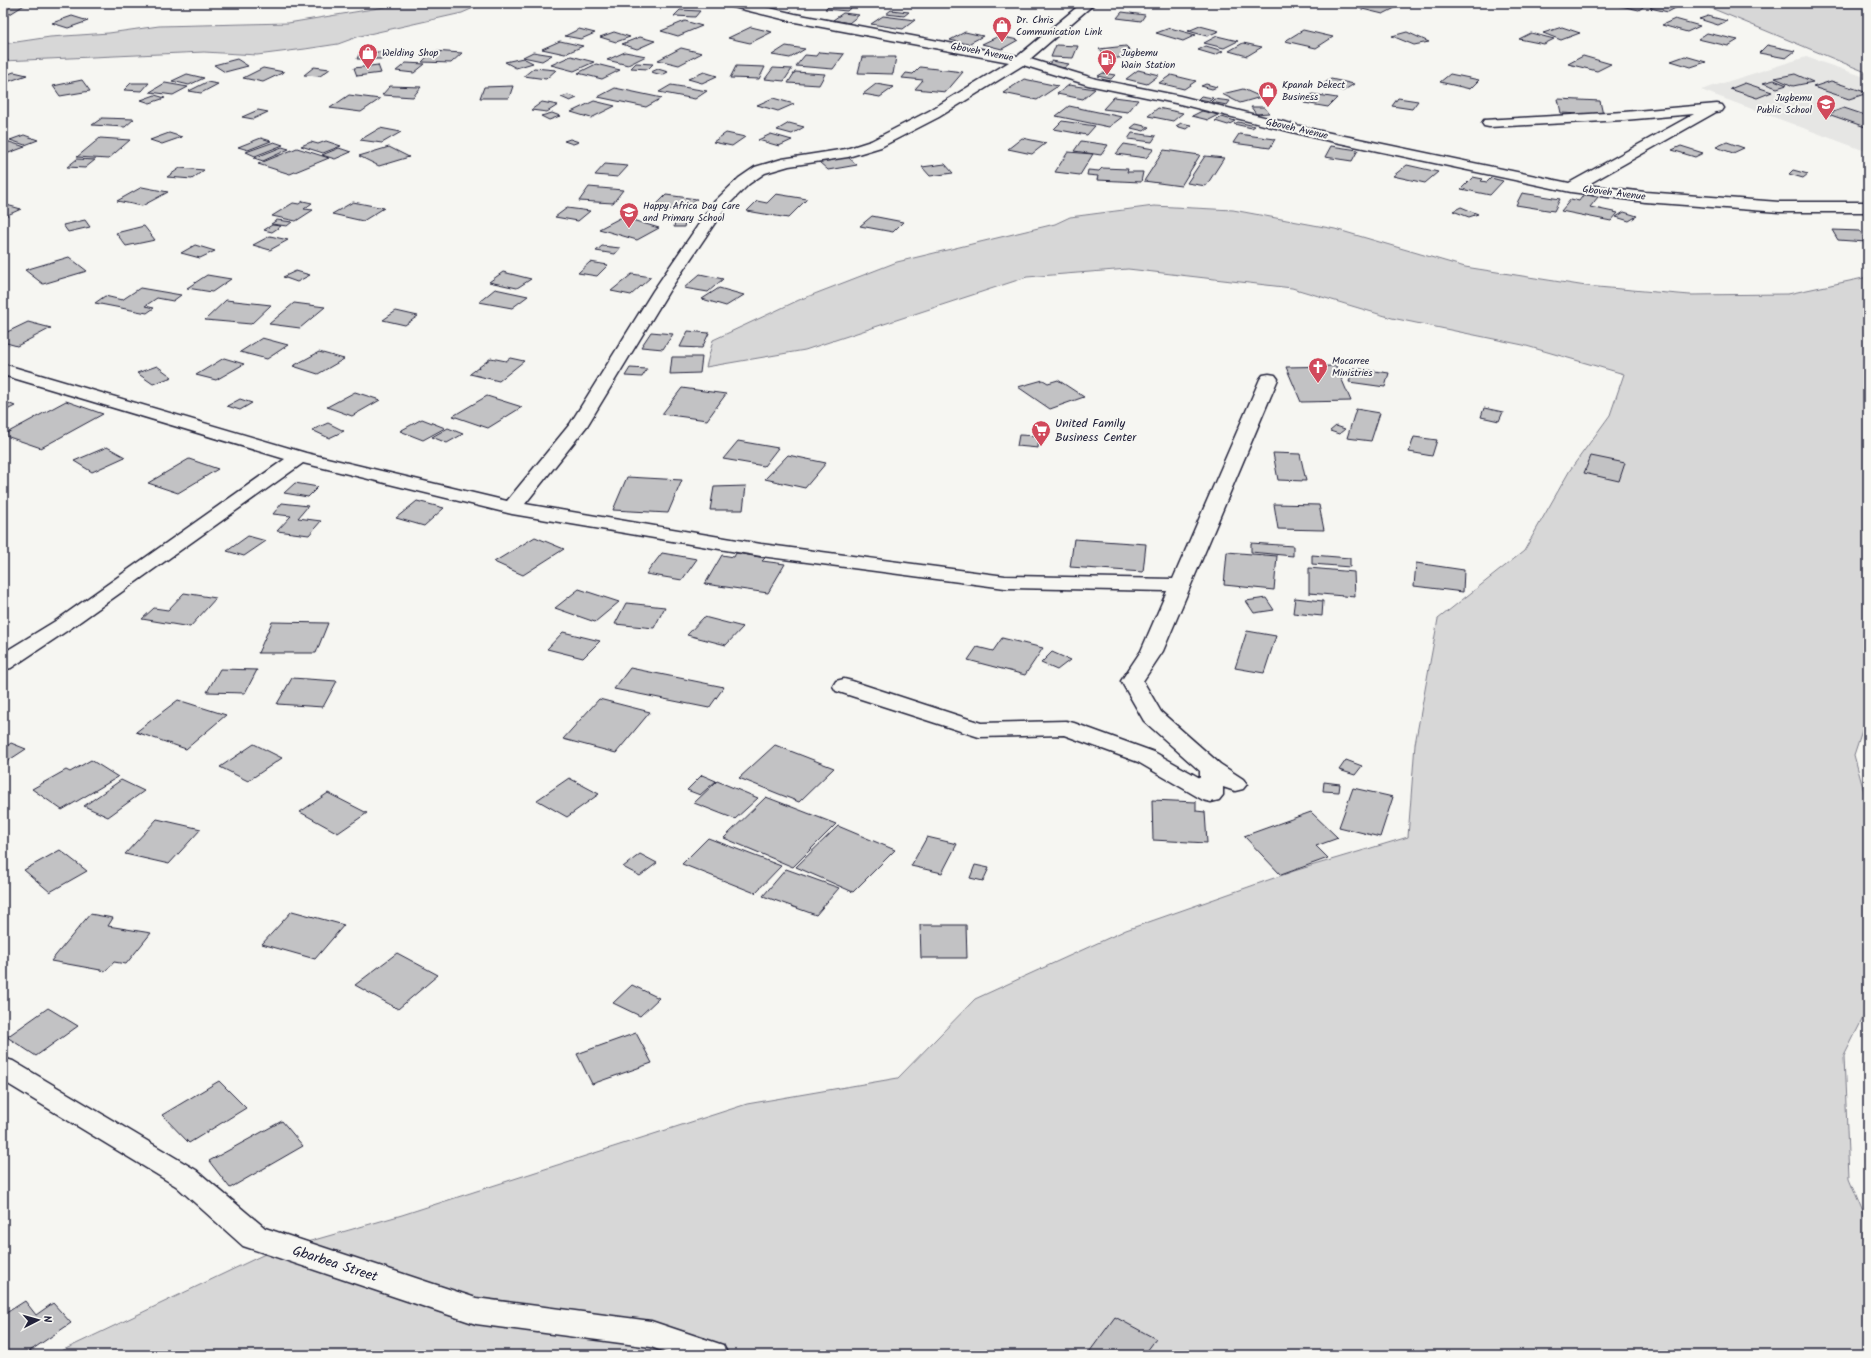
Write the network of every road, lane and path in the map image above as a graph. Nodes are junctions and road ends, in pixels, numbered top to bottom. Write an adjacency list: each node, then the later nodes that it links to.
1 (733, 3): 3 (street, Gboveh Avenue)
2 (1089, 3): 3 (street)
3 (1021, 60): 5 (street, Gboveh Avenue); 10 (street)
4 (1489, 123): 5 (street)
5 (1571, 188): 6 (street, Gboveh Avenue)
6 (1868, 207)
7 (3, 369): 9 (street)
8 (1269, 379): 11 (street)
9 (300, 457): 10 (street); 12 (street)
10 (512, 508): 11 (street)
11 (1180, 585): 14 (street)
12 (3, 663)
13 (844, 686): 14 (street)
14 (1212, 769): 15 (street)
15 (1235, 784)
16 (3, 1068): 17 (street, Gbarbea Street)
17 (712, 1355)

